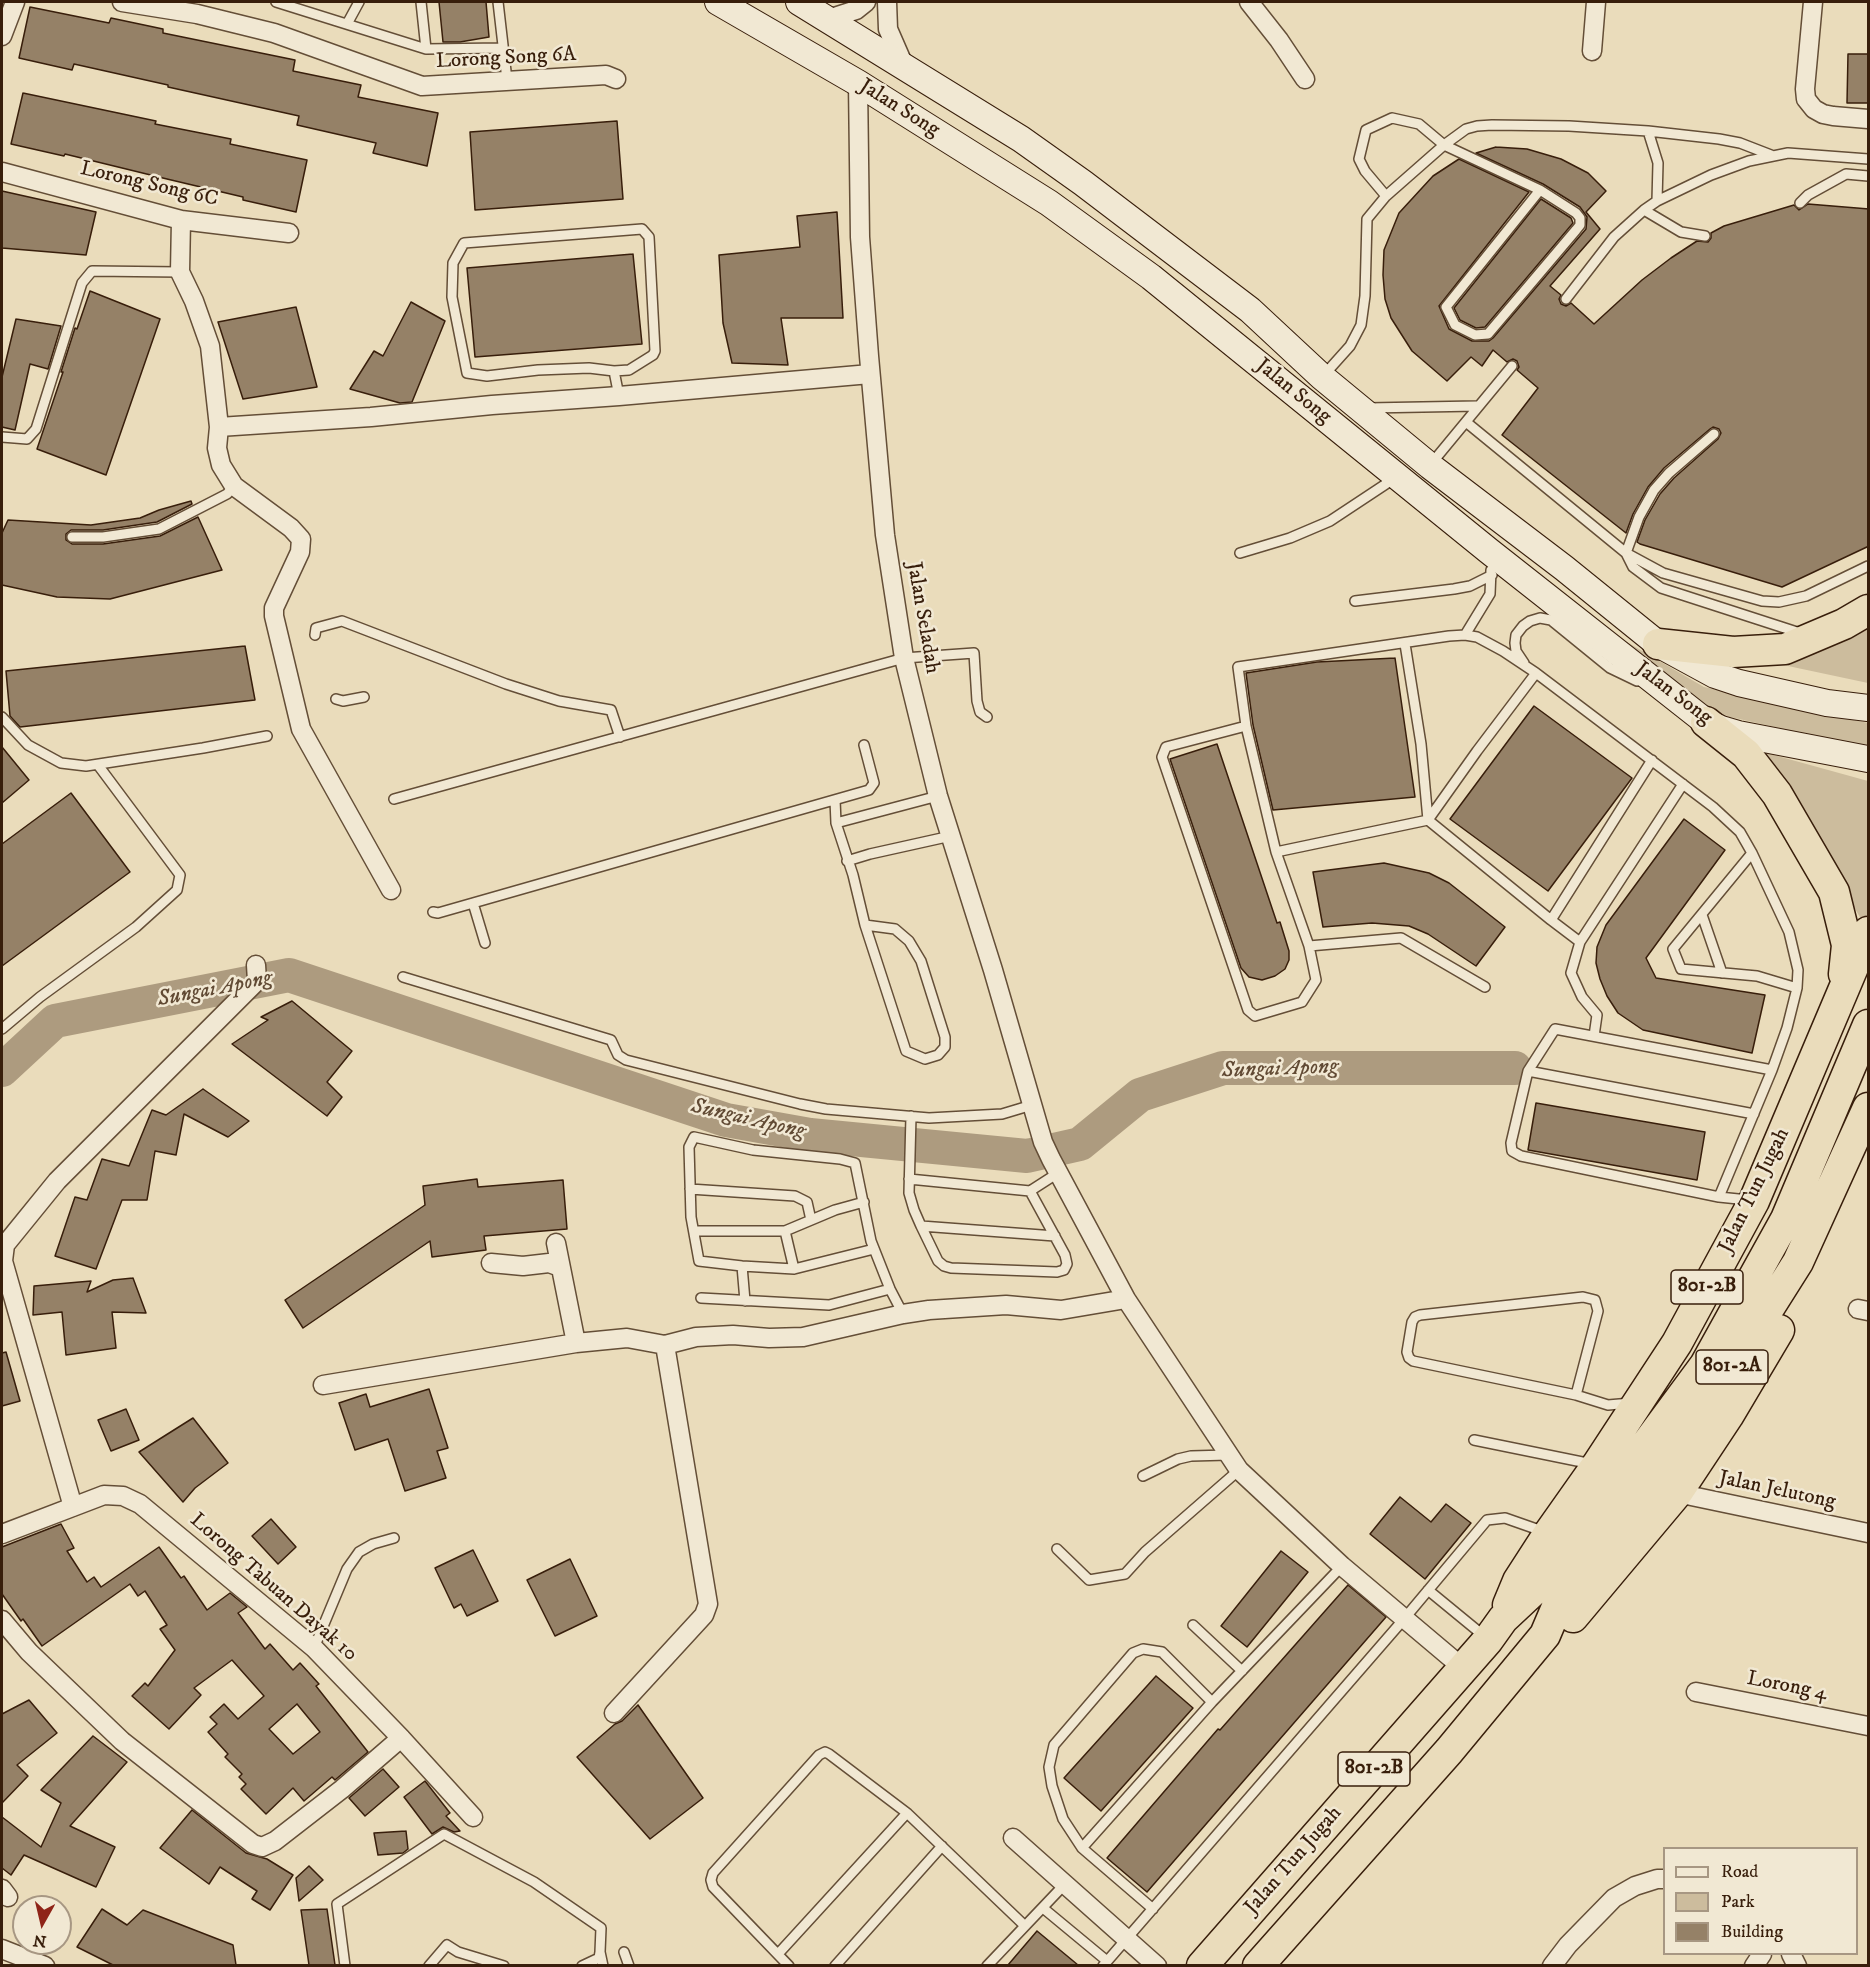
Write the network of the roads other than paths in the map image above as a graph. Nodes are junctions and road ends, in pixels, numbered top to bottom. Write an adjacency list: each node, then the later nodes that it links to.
1 (15, 2): 17 (street)
2 (122, 2): 14 (street, Lorong Song 6A)
3 (276, 2): 16 (lane)
4 (359, 2): 16 (lane)
5 (421, 2): 19 (lane)
6 (498, 2): 18 (lane)
7 (718, 2): 25 (main road, Jalan Song)
8 (799, 2): 15 (main road, Jalan Song)
9 (866, 2): 15 (street)
10 (887, 2): 21 (street)
11 (1249, 2): 24 (street)
12 (1596, 2): 20 (street)
13 (1813, 2): 26 (street)
14 (200, 8): 23 (street, Lorong Song 6A)
15 (828, 19): 21 (main road, Jalan Song)
16 (347, 24): 19 (lane)
17 (2, 36)
18 (503, 48): 19 (lane); 23 (lane)
19 (426, 50)
20 (1592, 51)
21 (905, 68): 46 (main road, Jalan Song)
22 (616, 79): 23 (street, Lorong Song 6A)
23 (507, 80)
24 (1305, 80)
25 (858, 83): 45 (street, Jalan Seladah); 55 (main road, Jalan Song)
26 (1869, 119)
27 (1648, 130): 28 (lane); 29 (lane); 35 (lane)
28 (1444, 145): 33 (lane); 34 (lane); 34 (lane)
29 (1771, 155): 30 (lane); 35 (lane)
30 (1869, 159)
31 (2, 172): 38 (street, Lorong Song 6C)
32 (1869, 176): 36 (lane)
33 (1540, 190): 33 (lane)
34 (1386, 196): 46 (lane)
35 (1657, 201): 37 (lane)
36 (1800, 203)
37 (1644, 210): 40 (lane); 42 (lane)
38 (181, 220): 39 (street, Lorong Song 6C); 41 (street)
39 (289, 233)
40 (1706, 236)
41 (180, 272): 51 (street); 53 (lane)
42 (1566, 299)
43 (1512, 366): 48 (lane)
44 (614, 371): 44 (lane); 47 (lane)
45 (870, 374): 47 (street); 69 (street, Jalan Seladah)
46 (1322, 377): 49 (main road, Jalan Song)
47 (619, 396): 51 (street)
48 (1478, 406): 49 (lane); 50 (lane)
49 (1359, 408): 54 (main road, Jalan Song)
50 (1466, 422): 54 (lane); 59 (lane)
51 (219, 427): 56 (street)
52 (1713, 434): 59 (lane)
53 (2, 437)
54 (1430, 466): 68 (main road, Jalan Song)
55 (1397, 476): 58 (lane); 60 (main road, Jalan Song)
56 (234, 486): 57 (lane); 96 (street)
57 (72, 537)
58 (1240, 553)
59 (1626, 553): 61 (lane); 66 (lane)
60 (1491, 563): 62 (lane); 65 (lane); 72 (main road, Jalan Song)
61 (1869, 566)
62 (1355, 601)
63 (1869, 610): 66 (highway)
64 (315, 635): 81 (lane)
65 (1465, 635): 67 (lane); 70 (lane)
66 (1814, 638): 68 (highway)
67 (1405, 644): 79 (lane); 90 (lane)
68 (1658, 644): 75 (main road, Jalan Song)
69 (904, 658): 77 (lane); 81 (lane); 87 (street, Jalan Seladah)
70 (1525, 665): 71 (lane); 72 (lane)
71 (1536, 673): 84 (lane); 90 (lane)
72 (1670, 693): 78 (main road, Jalan Song)
73 (364, 696): 74 (lane)
74 (336, 699)
75 (1869, 708)
76 (2, 717): 85 (lane)
77 (987, 717)
78 (1706, 722): 83 (main road, Jalan Song); 111 (highway)
79 (1246, 726): 93 (lane); 105 (lane)
80 (267, 736): 85 (lane)
81 (620, 737): 88 (lane)
82 (864, 745): 89 (lane)
83 (1869, 759)
84 (1652, 760): 86 (lane); 100 (lane)
85 (98, 765): 113 (lane)
86 (1683, 783): 94 (lane); 103 (lane)
87 (938, 796): 91 (lane); 92 (street, Jalan Seladah)
88 (394, 799)
89 (835, 800): 91 (lane); 97 (lane)
90 (1428, 820): 93 (lane); 100 (lane)
91 (836, 823): 95 (lane)
92 (951, 836): 95 (lane); 117 (street, Jalan Seladah)
93 (1276, 852): 105 (lane)
94 (1752, 853): 99 (lane); 110 (lane)
95 (847, 861): 101 (lane)
96 (391, 890)
97 (473, 903): 98 (lane); 104 (lane)
98 (433, 912)
99 (1702, 915): 107 (lane); 107 (lane)
100 (1551, 920): 103 (lane)
101 (865, 925): 101 (lane)
102 (1869, 932): 111 (highway, Jalan Tun Jugah / 801-2B)
103 (1580, 942): 114 (lane)
104 (485, 943)
105 (1309, 946): 109 (lane)
106 (257, 973): 155 (street)
107 (1722, 973): 110 (lane)
108 (403, 977): 120 (lane)
109 (1485, 987)
110 (1797, 987): 115 (lane)
111 (1842, 998): 127 (highway, Jalan Tun Jugah / 801-2B)
112 (1869, 1025): 162 (highway, Jalan Tun Jugah / 801-2B)
113 (2, 1029)
114 (1594, 1036): 115 (lane); 116 (lane)
115 (1772, 1070): 119 (lane)
116 (1528, 1071): 119 (lane); 126 (lane)
117 (1032, 1105): 120 (lane); 122 (street, Jalan Seladah)
118 (1869, 1108): 162 (highway, Jalan Tun Jugah / 801-2A)
119 (1754, 1114): 126 (lane)
120 (911, 1117): 123 (lane)
121 (1869, 1157): 154 (highway, Jalan Tun Jugah / 801-2A)
122 (1054, 1166): 125 (lane); 142 (street, Jalan Seladah)
123 (909, 1179): 125 (lane); 130 (lane)
124 (690, 1189): 128 (lane); 129 (lane); 131 (lane)
125 (1030, 1191): 133 (lane)
126 (1719, 1197): 127 (lane)
127 (1754, 1201): 149 (highway, Jalan Tun Jugah / 801-2B)
128 (864, 1202): 129 (lane); 135 (lane)
129 (811, 1220): 132 (lane)
130 (921, 1226): 133 (lane); 133 (lane)
131 (694, 1231): 132 (lane); 137 (lane)
132 (785, 1231): 139 (lane)
133 (1055, 1236)
134 (556, 1243): 138 (street)
135 (874, 1249): 139 (lane); 140 (lane)
136 (491, 1263): 138 (street)
137 (742, 1266): 139 (lane); 143 (lane)
138 (560, 1267): 145 (street)
139 (794, 1269)
140 (890, 1289): 143 (lane); 144 (lane)
141 (701, 1298): 143 (lane)
142 (1126, 1299): 144 (street); 151 (street, Jalan Seladah)
143 (744, 1301)
144 (903, 1314): 146 (street)
145 (576, 1343): 146 (street); 147 (street)
146 (665, 1345): 174 (street)
147 (324, 1385)
148 (1576, 1395): 148 (lane); 149 (lane)
149 (1639, 1402): 152 (highway, Jalan Tun Jugah / 801-2B)
150 (1473, 1440): 152 (lane)
151 (1235, 1462): 153 (lane); 160 (lane); 161 (street, Jalan Seladah)
152 (1597, 1465): 156 (highway, Jalan Tun Jugah / 801-2B)
153 (1143, 1476)
154 (1677, 1493): 157 (street, Jalan Jelutong); 168 (highway, Jalan Tun Jugah / 801-2A)
155 (74, 1507): 158 (street, Lorong Tabuan Dayak 10); 169 (street, Lorong Tabuan Dayak 10)
156 (1549, 1533): 163 (lane); 167 (highway, Jalan Tun Jugah / 801-2B)
157 (1869, 1533)
158 (2, 1534)
159 (394, 1538): 169 (lane)
160 (1057, 1549)
161 (1342, 1566): 164 (street, Jalan Seladah); 171 (lane)
162 (1554, 1589): 167 (highway, Jalan Tun Jugah / 801-2B); 168 (highway, Jalan Tun Jugah / 801-2A)
163 (1428, 1590): 164 (lane); 167 (lane)
164 (1404, 1619): 170 (street, Jalan Seladah); 185 (lane)
165 (2, 1620): 176 (street)
166 (1193, 1625): 171 (lane)
167 (1495, 1629): 170 (highway, Jalan Tun Jugah / 801-2B)
168 (1545, 1635): 205 (highway, Jalan Tun Jugah / 801-2A)
169 (314, 1648): 176 (street, Lorong Tabuan Dayak 10)
170 (1462, 1668): 204 (highway, Jalan Tun Jugah / 801-2B)
171 (1242, 1671): 173 (lane)
172 (1696, 1692): 175 (street, Lorong 4)
173 (1212, 1702): 181 (lane); 181 (lane)
174 (614, 1713)
175 (1869, 1726)
176 (401, 1738): 178 (street, Lorong Tabuan Dayak 10)
177 (907, 1814): 180 (lane); 191 (lane); 191 (lane)
178 (473, 1817)
179 (1012, 1838): 183 (street)
180 (942, 1846): 186 (lane); 201 (lane)
181 (1082, 1848): 185 (lane)
182 (1663, 1879): 206 (street)
183 (1064, 1885): 184 (lane); 187 (street)
184 (1043, 1908): 186 (lane); 192 (lane)
185 (1153, 1909): 187 (lane)
186 (1024, 1925): 202 (lane)
187 (1127, 1939): 192 (lane); 203 (street)
188 (2, 1949): 193 (street)
189 (600, 1952): 194 (lane); 197 (lane); 198 (lane)
190 (624, 1953): 199 (lane)
191 (778, 1954): 200 (lane)
192 (1105, 1963)
193 (45, 1965)
194 (345, 1965)
195 (429, 1965): 196 (lane)
196 (504, 1965)
197 (582, 1965)
198 (603, 1965)
199 (629, 1965)
200 (789, 1965)
201 (835, 1965)
202 (987, 1965)
203 (1157, 1965)
204 (1203, 1965)
205 (1258, 1965)
206 (1552, 1965)

